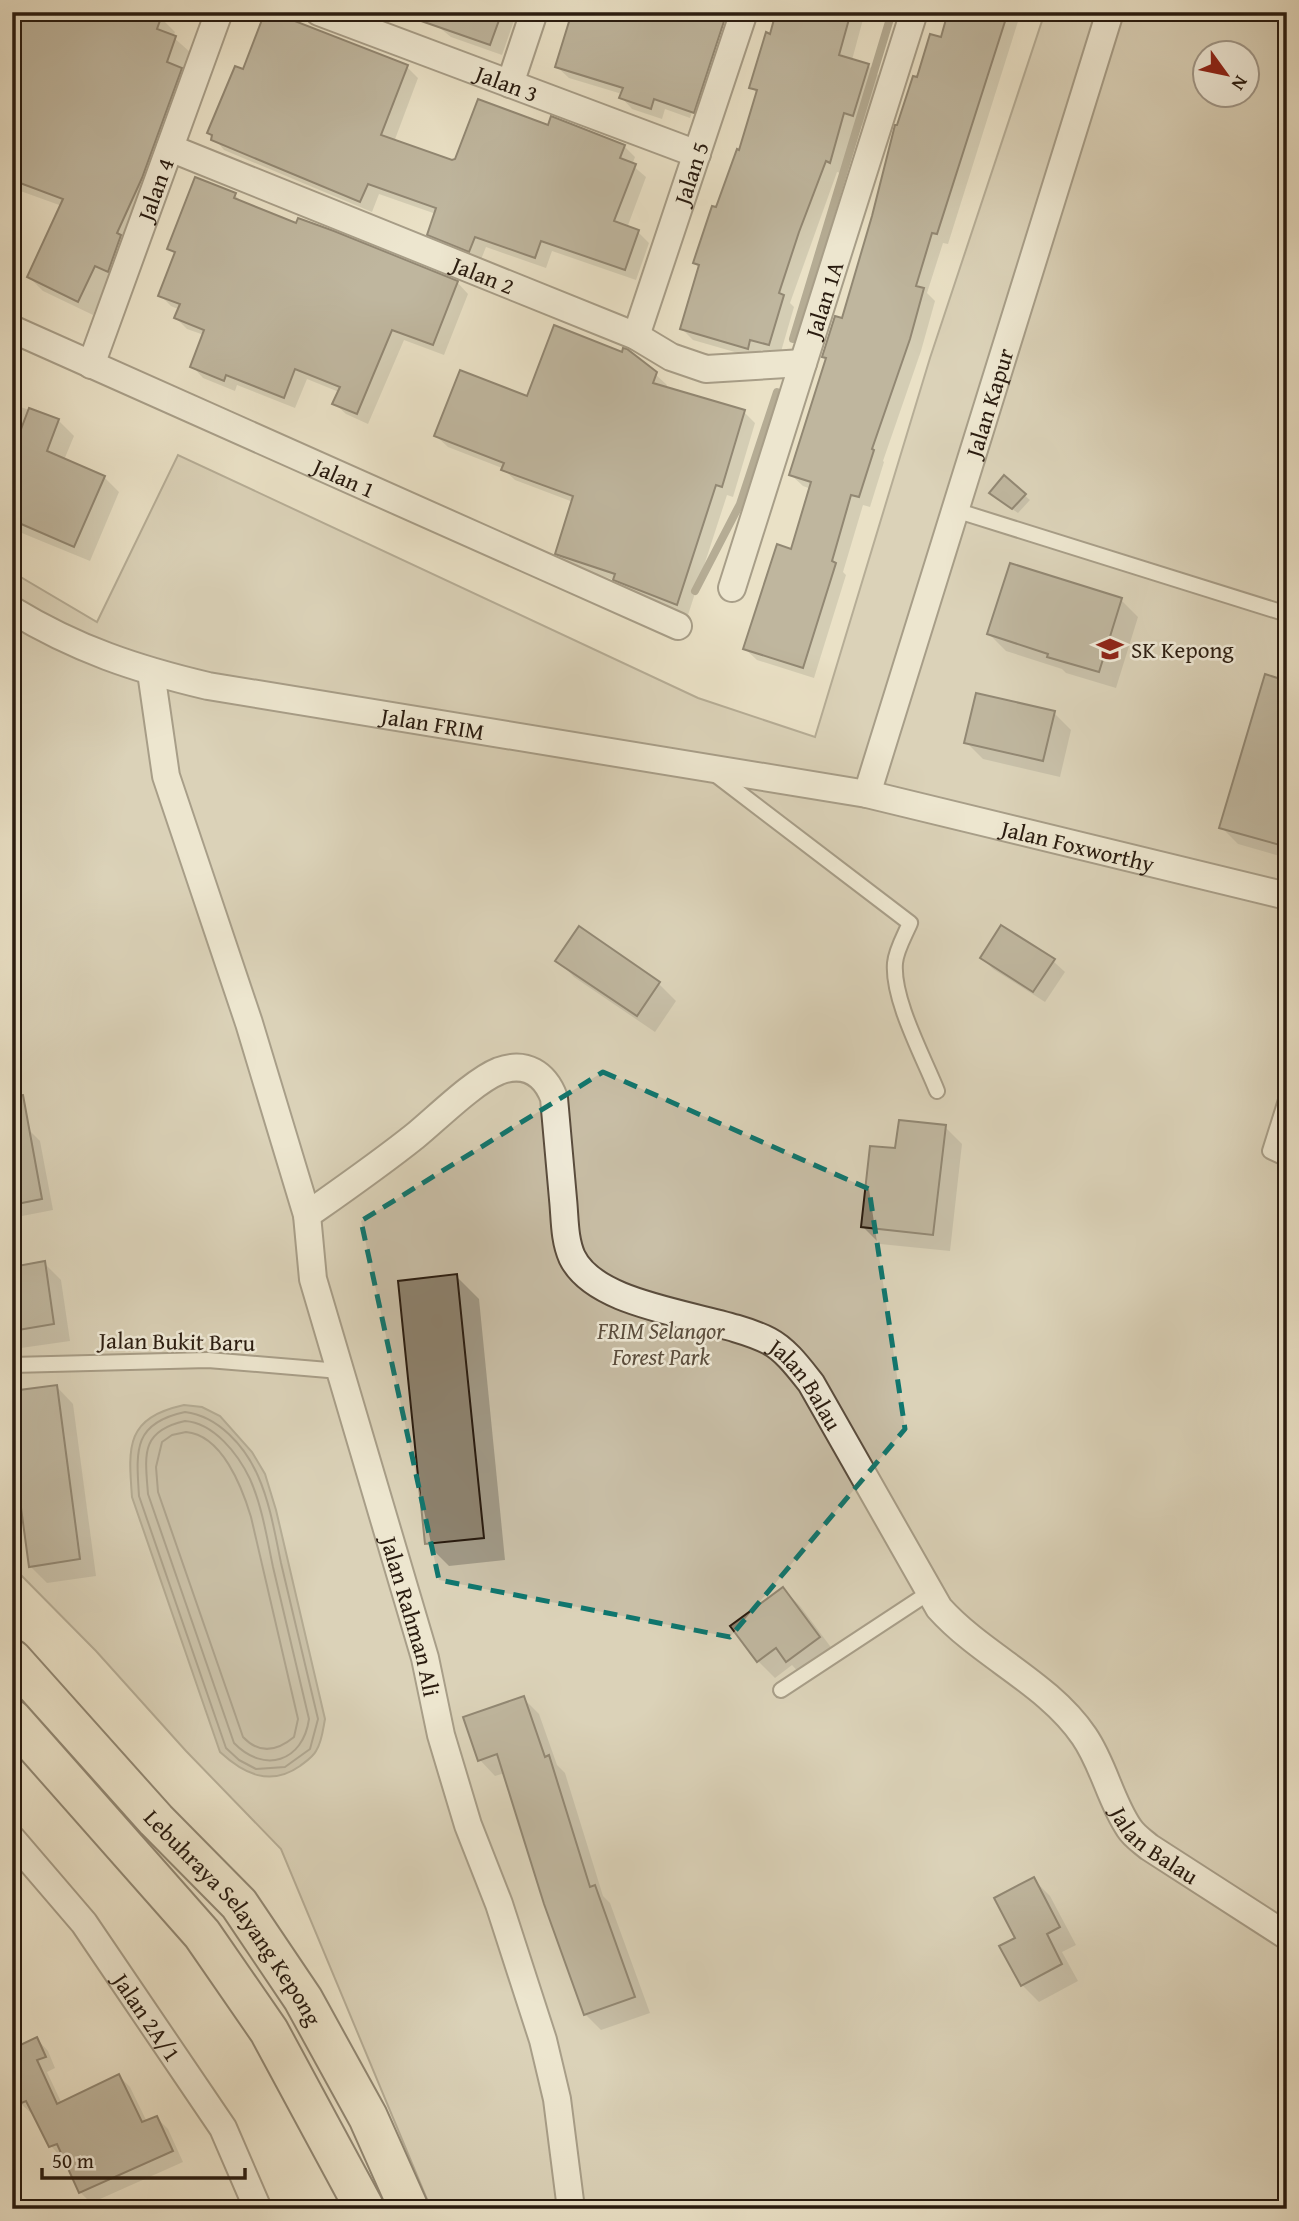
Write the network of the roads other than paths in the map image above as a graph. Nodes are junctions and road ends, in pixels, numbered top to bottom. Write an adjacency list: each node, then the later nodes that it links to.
1 (219, 12): 8 (street, Jalan 4)
2 (319, 12): 7 (street, Jalan 3)
3 (534, 12): 7 (street)
4 (744, 12): 9 (street, Jalan 5)
5 (914, 12): 12 (street, Jalan 1A)
6 (1110, 12): 14 (street, Jalan Kapur)
7 (510, 84): 9 (street, Jalan 3)
8 (170, 148): 11 (street, Jalan 2); 13 (street, Jalan 4)
9 (698, 154): 11 (street, Jalan 5)
10 (12, 329): 13 (street, Jalan 1)
11 (636, 336): 12 (street, Jalan 2)
12 (803, 363): 15 (street, Jalan 1A)
13 (91, 365): 18 (street, Jalan 1)
14 (955, 510): 17 (lane); 21 (street, Jalan Kapur)
15 (732, 588)
16 (12, 610): 19 (street, Jalan FRIM)
17 (1287, 614)
18 (678, 626)
19 (151, 673): 20 (street, Jalan FRIM); 26 (street, Jalan Rahman Ali)
20 (707, 768): 21 (street, Jalan FRIM); 23 (lane)
21 (867, 793): 22 (street, Jalan Foxworthy)
22 (1287, 896)
23 (937, 1091)
24 (1287, 1097): 25 (lane)
25 (1287, 1159)
26 (307, 1215): 28 (street, Jalan Rahman Ali); 29 (street, Jalan Balau)
27 (12, 1365): 28 (lane, Jalan Bukit Baru)
28 (340, 1371): 38 (street, Jalan Rahman Ali)
29 (930, 1592): 31 (lane); 34 (street, Jalan Balau)
30 (12, 1659): 37 (main road, Lebuhraya Selayang Kepong)
31 (782, 1690)
32 (12, 1719): 36 (main road, Lebuhraya Selayang Kepong)
33 (12, 1839): 35 (street, Jalan 2A/1)
34 (1287, 1936)
35 (258, 2209)
36 (365, 2209)
37 (409, 2209)
38 (570, 2209)

